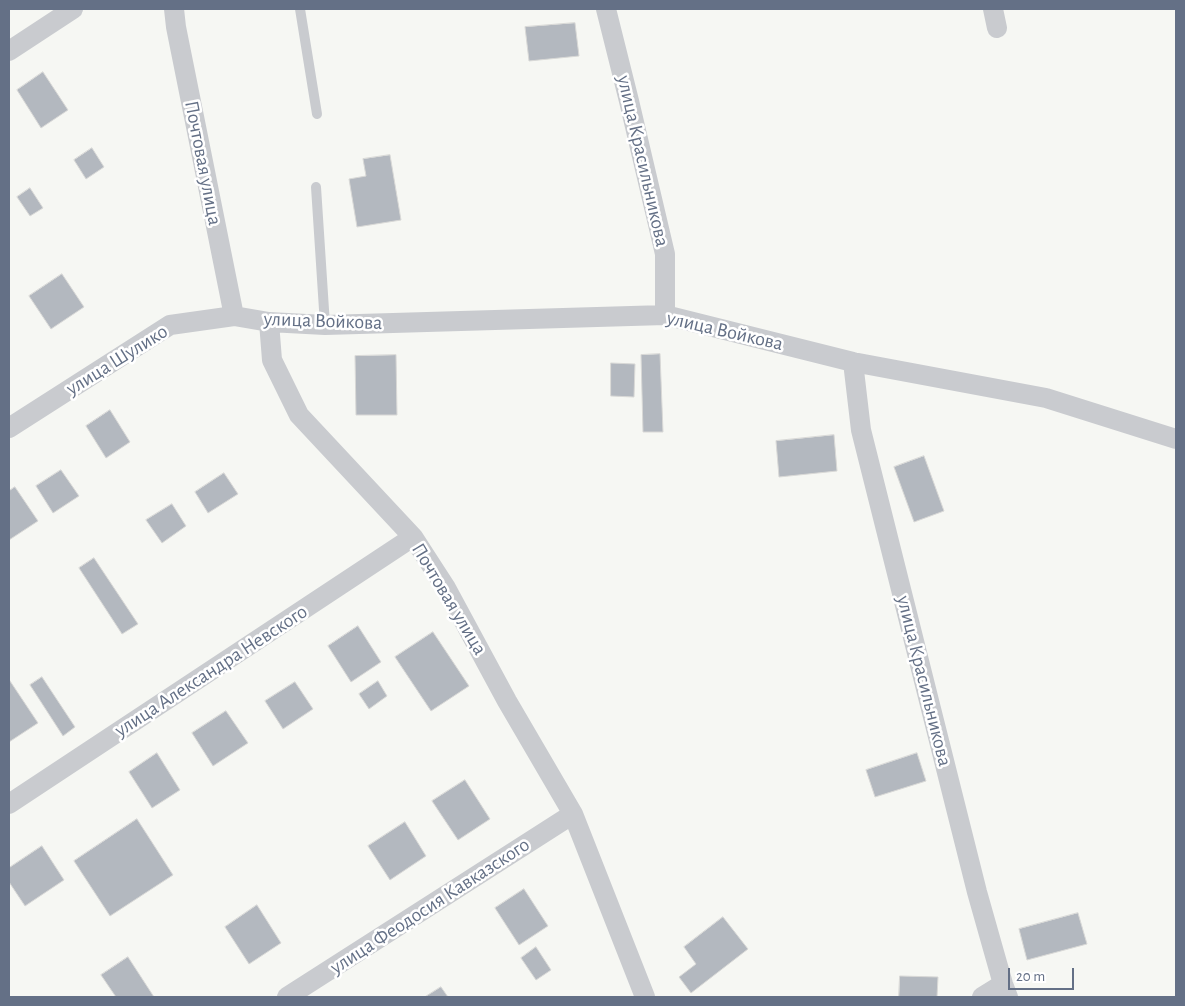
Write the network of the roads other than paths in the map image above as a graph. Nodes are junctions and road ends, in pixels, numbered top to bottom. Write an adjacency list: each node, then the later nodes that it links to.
1 (73, 9): 5 (street)
2 (174, 9): 9 (street, Почтовая улица)
3 (300, 9): 6 (lane)
4 (606, 9): 8 (street, улица Красильникова)
5 (9, 51)
6 (317, 114)
7 (316, 187): 11 (lane)
8 (665, 315): 11 (street, улица Войкова); 12 (street, улица Войкова)
9 (234, 316): 10 (street, улица Войкова); 13 (street, улица Шулико)
10 (269, 322): 11 (street, улица Войкова); 15 (street, Почтовая улица)
11 (325, 325)
12 (854, 362): 14 (street, улица Войкова); 18 (street, улица Красильникова)
13 (9, 428)
14 (1176, 439)
15 (413, 538): 16 (street, улица Александра Невского); 17 (street, Почтовая улица)
16 (9, 804)
17 (573, 814): 19 (street, улица Феодосия Кавказского); 20 (street, Почтовая улица)
18 (1005, 991): 21 (street)
19 (287, 997)
20 (646, 997)
21 (982, 997)

